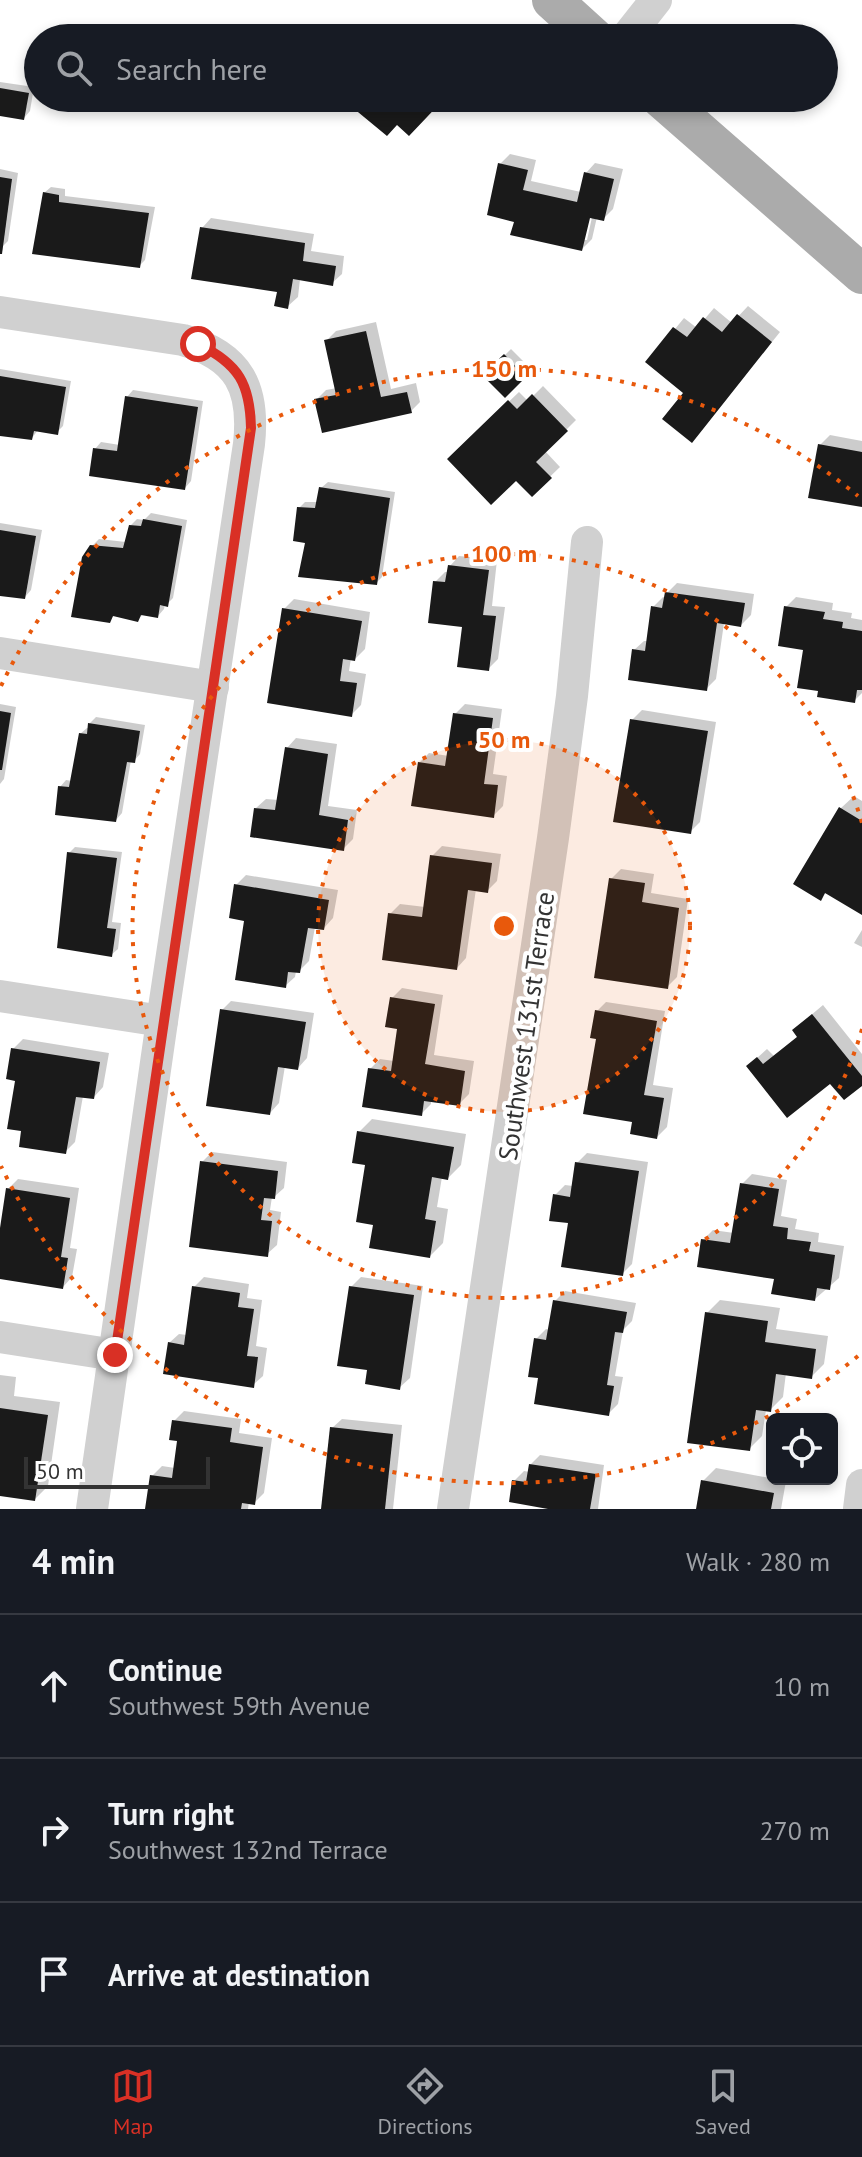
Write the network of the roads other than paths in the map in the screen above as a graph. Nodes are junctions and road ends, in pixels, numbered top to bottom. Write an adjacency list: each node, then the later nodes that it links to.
1 (552, 0): 3 (main road)
2 (656, 0): 4 (street)
3 (579, 24)
4 (637, 24)
5 (677, 112): 6 (main road)
6 (862, 274)
7 (0, 312): 10 (street)
8 (587, 542): 17 (street, Southwest 131st Terrace)
9 (0, 653): 10 (street)
10 (213, 687): 12 (street)
11 (0, 996): 12 (street)
12 (162, 1021): 14 (street)
13 (0, 1337): 14 (street)
14 (115, 1355): 16 (street)
15 (862, 1485): 18 (street)
16 (92, 1509)
17 (453, 1509)
18 (859, 1509)

